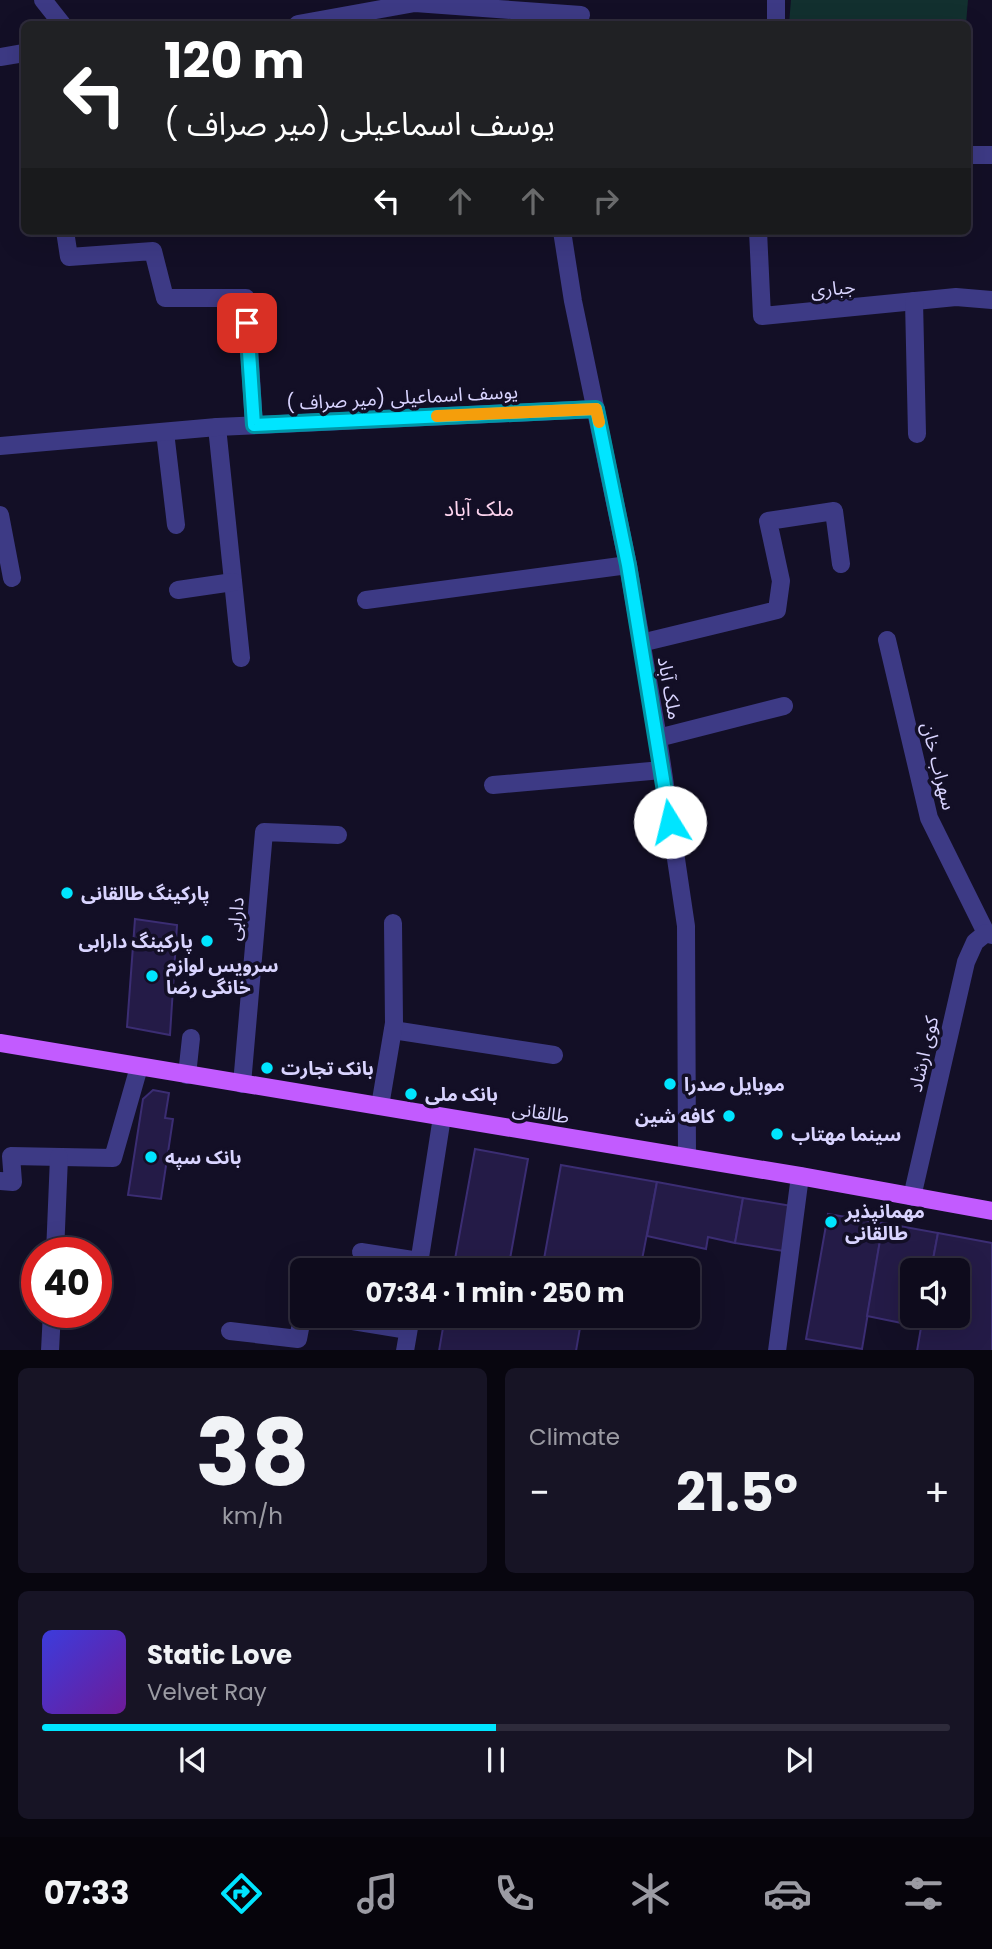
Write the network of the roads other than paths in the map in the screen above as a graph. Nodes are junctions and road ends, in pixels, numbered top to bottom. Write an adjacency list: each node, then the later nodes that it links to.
1 (43, 0): 4 (street)
2 (776, 0): 6 (street)
3 (583, 13): 5 (street)
4 (60, 21)
5 (315, 21)
6 (776, 21)
7 (21, 54): 8 (street)
8 (0, 57)
9 (971, 155): 10 (street)
10 (992, 155)
11 (66, 235): 17 (street)
12 (563, 235): 16 (street, ملک آباد)
13 (758, 235): 15 (street, جباری)
14 (992, 300): 15 (street, جباری)
15 (914, 301): 20 (street)
16 (596, 409): 17 (street, یوسف اسماعیلی (میر صراف )); 25 (street, ملک آباد)
17 (254, 425): 18 (street, یوسف اسماعیلی (میر صراف ))
18 (217, 427): 19 (street, یوسف اسماعیلی (میر صراف )); 27 (street)
19 (165, 432): 21 (street, یوسف اسماعیلی (میر صراف )); 23 (street)
20 (917, 434)
21 (0, 446)
22 (0, 515): 26 (street)
23 (176, 525)
24 (841, 564): 31 (street)
25 (628, 565): 29 (street); 31 (street, ملک آباد)
26 (12, 578)
27 (233, 582): 28 (street); 32 (street)
28 (178, 590)
29 (366, 600)
30 (887, 640): 39 (street, سهراب خان)
31 (641, 643): 34 (street, ملک آباد)
32 (241, 658)
33 (784, 706): 34 (street)
34 (658, 738): 35 (street, ملک آباد)
35 (662, 770): 36 (street); 50 (street, ملک آباد)
36 (494, 785)
37 (338, 835): 46 (street, دارابی)
38 (393, 923): 40 (street)
39 (989, 934): 53 (street, کوی ارشاد)
40 (393, 1030): 43 (street); 47 (street)
41 (191, 1038): 45 (street)
42 (0, 1043): 44 (main road, طالقانی)
43 (554, 1055)
44 (139, 1067): 45 (main road, طالقانی); 49 (street)
45 (187, 1075): 46 (main road, طالقانی)
46 (242, 1084): 47 (main road, طالقانی)
47 (380, 1106): 48 (main road, طالقانی)
48 (442, 1117): 50 (main road, طالقانی); 58 (street)
49 (59, 1157): 52 (street); 55 (street)
50 (687, 1157): 51 (main road, طالقانی)
51 (800, 1176): 53 (main road, طالقانی); 65 (street)
52 (0, 1181)
53 (912, 1197): 54 (main road, طالقانی)
54 (992, 1211)
55 (56, 1237)
56 (361, 1252): 57 (street)
57 (386, 1258)
58 (420, 1258)
59 (51, 1328): 63 (street)
60 (300, 1328): 62 (street)
61 (408, 1328): 64 (street)
62 (230, 1331)
63 (50, 1350)
64 (405, 1350)
65 (778, 1350)

